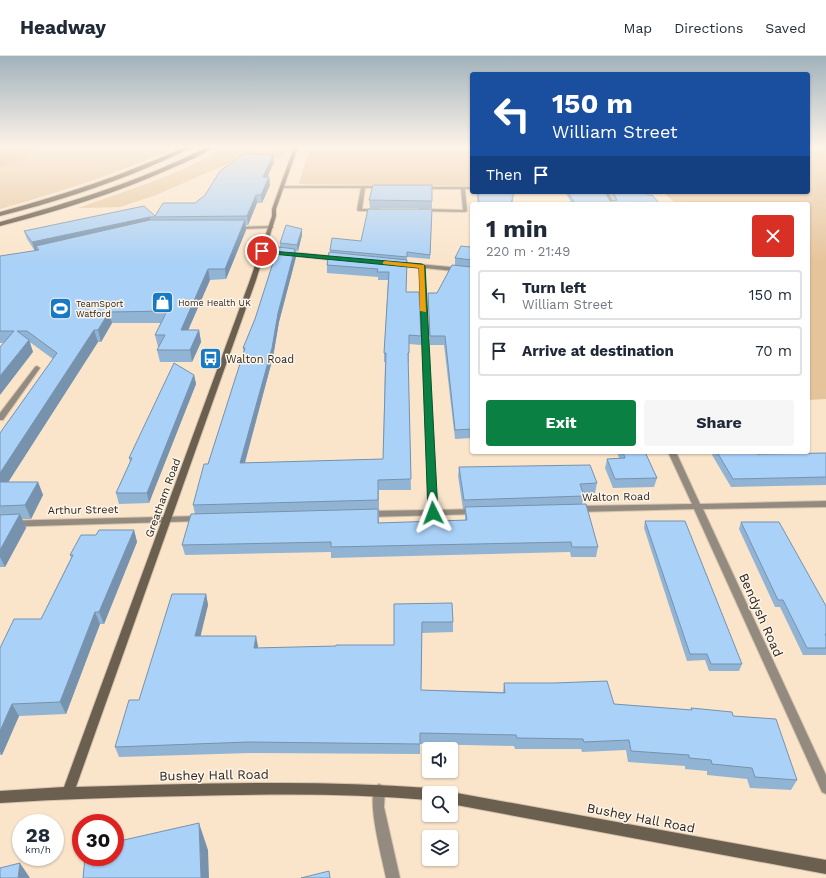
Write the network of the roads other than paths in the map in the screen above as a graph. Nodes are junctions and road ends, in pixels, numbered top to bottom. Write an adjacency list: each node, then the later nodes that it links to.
1 (94, 185): 11 (main road)
2 (124, 185): 12 (main road)
3 (282, 187): 4 (street); 13 (street, Greatham Road)
4 (363, 187): 5 (street); 9 (street)
5 (386, 188)
6 (417, 188): 7 (street)
7 (463, 188): 8 (street); 10 (street)
8 (470, 188)
9 (382, 210)
10 (413, 210)
11 (0, 214)
12 (0, 224)
13 (271, 227): 14 (street); 15 (street, Greatham Road)
14 (231, 228)
15 (262, 251): 16 (street); 30 (street, Greatham Road)
16 (346, 259)
17 (391, 264): 18 (street)
18 (422, 266): 19 (street); 27 (street)
19 (470, 271)
20 (37, 368): 21 (street)
21 (0, 418)
22 (673, 454): 24 (street, Bendysh Road)
23 (826, 504): 24 (street, Walton Road)
24 (698, 507): 25 (street, Walton Road); 32 (street, Bendysh Road)
25 (566, 510)
26 (488, 512): 27 (street)
27 (433, 513): 28 (street)
28 (363, 515)
29 (207, 518): 30 (street)
30 (167, 519): 31 (street, Arthur Street); 34 (street, Greatham Road)
31 (0, 524)
32 (826, 788)
33 (379, 790): 34 (street, Bushey Hall Road); 35 (street, Bushey Hall Road); 39 (street)
34 (68, 793): 36 (street, Bushey Hall Road)
35 (422, 793)
36 (0, 797)
37 (458, 799): 38 (street, Bushey Hall Road)
38 (826, 867)
39 (393, 878)

